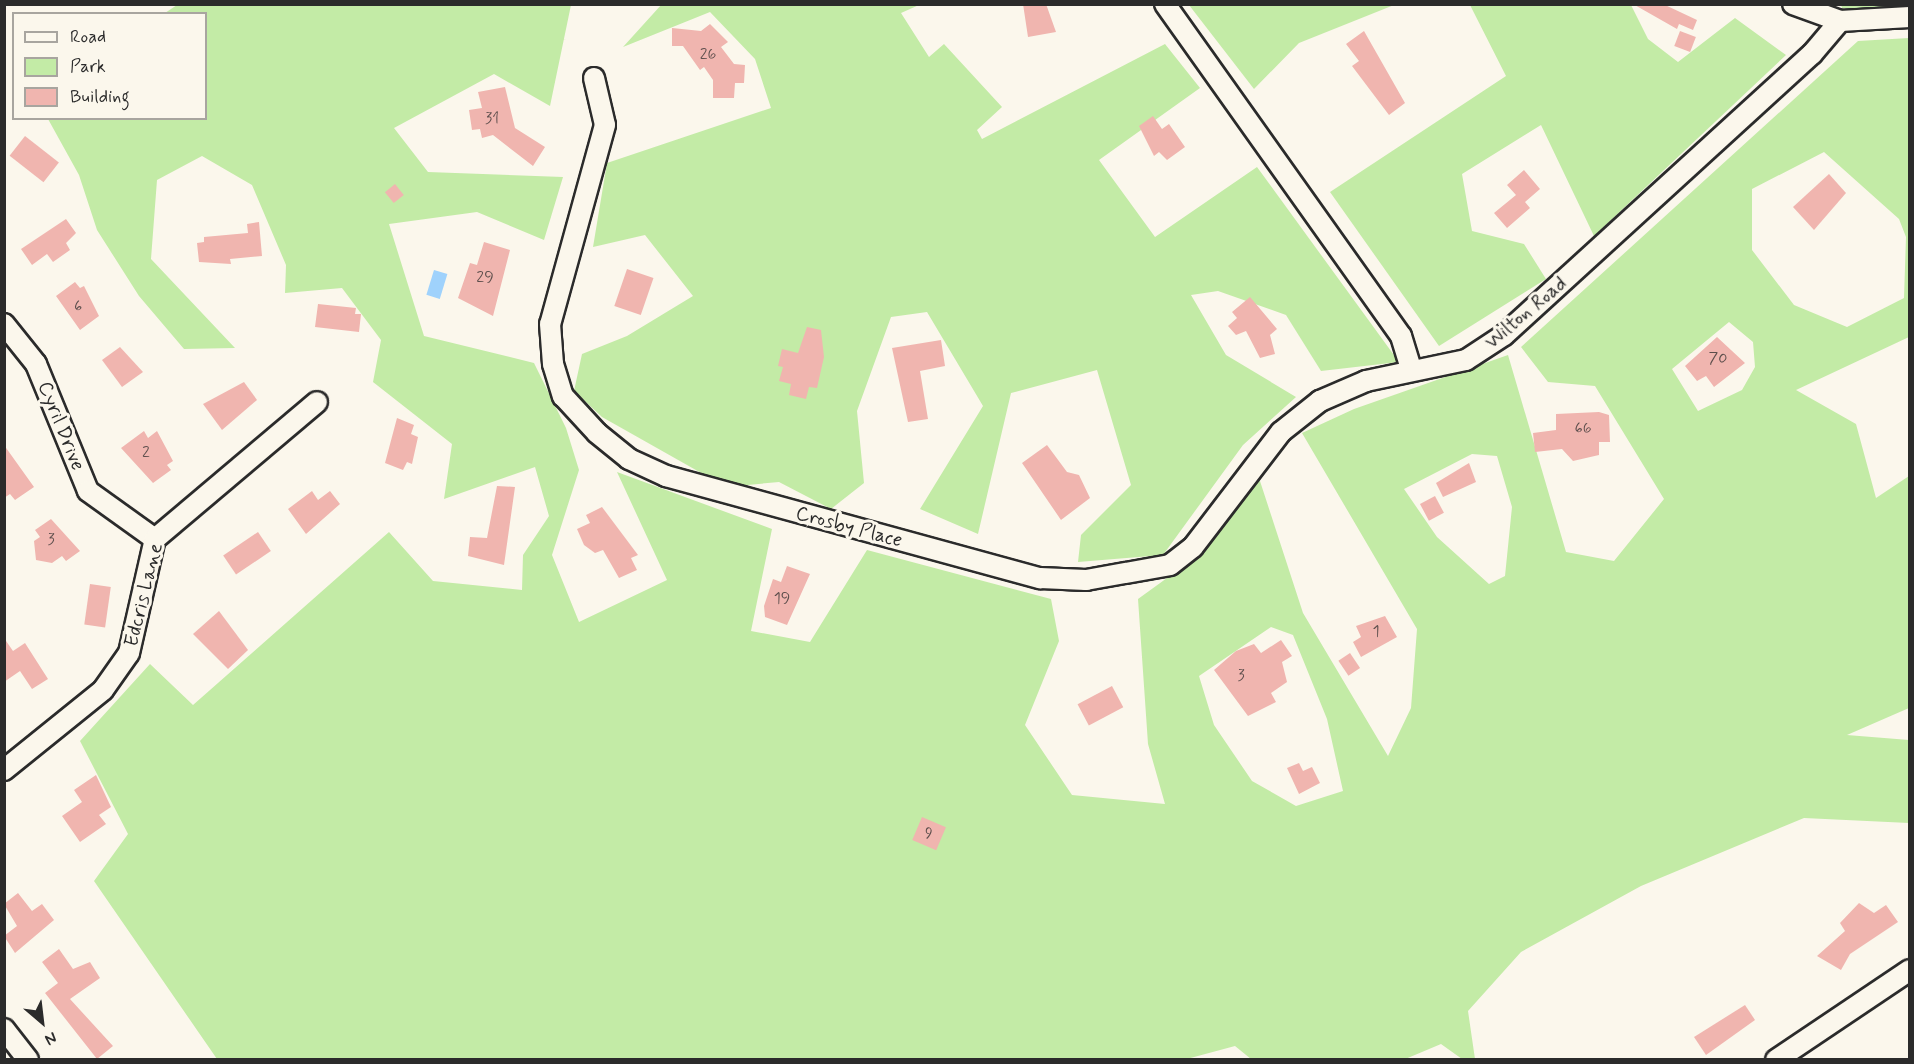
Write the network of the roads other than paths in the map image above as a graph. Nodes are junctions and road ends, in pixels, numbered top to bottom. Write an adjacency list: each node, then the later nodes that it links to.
1 (1165, 4): 7 (street)
2 (1793, 4): 4 (street)
3 (1910, 17): 4 (street)
4 (1840, 21): 7 (street, Wilton Road)
5 (594, 78): 7 (street, Crosby Place)
6 (4, 324): 9 (street, Cyril Drive)
7 (1411, 369)
8 (317, 402): 9 (street, Edcris Lane)
9 (155, 539): 10 (street, Edcris Lane)
10 (4, 770)
11 (1910, 970): 14 (street)
12 (4, 1029): 13 (street)
13 (28, 1059)
14 (1776, 1059)

